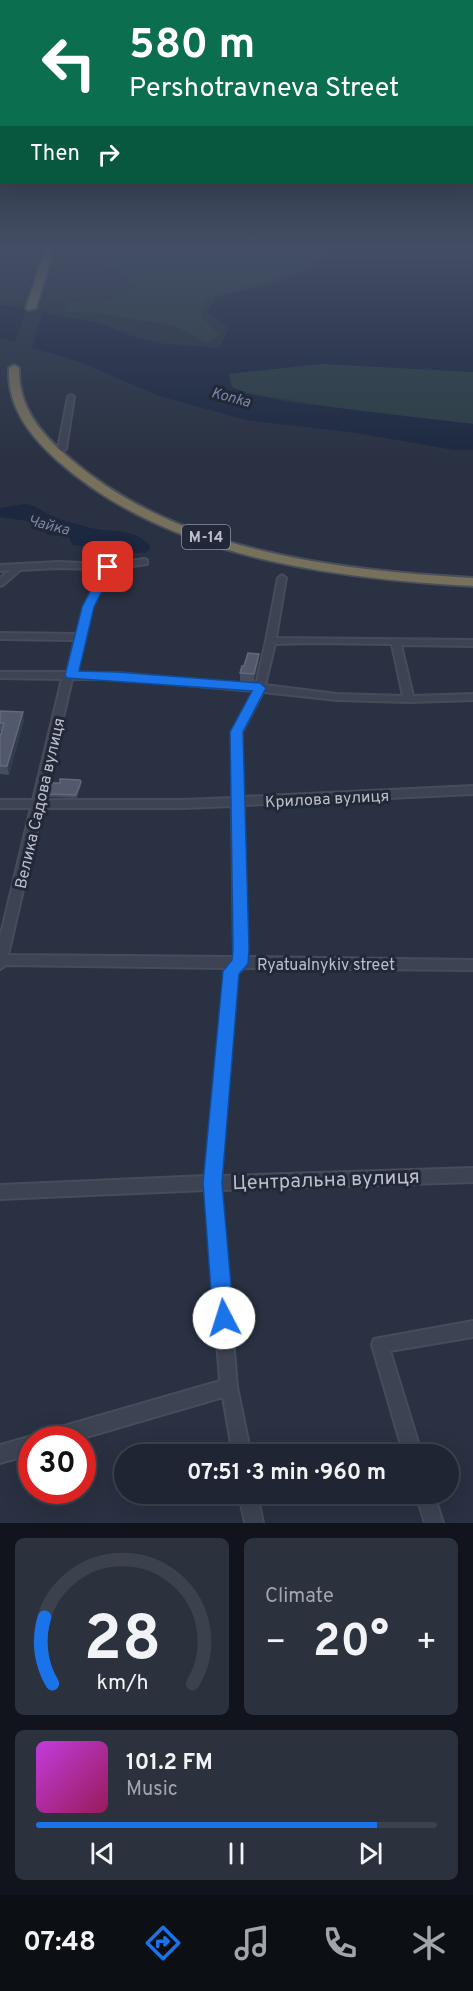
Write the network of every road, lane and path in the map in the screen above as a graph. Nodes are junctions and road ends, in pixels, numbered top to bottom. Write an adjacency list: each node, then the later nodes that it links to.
1 (71, 397): 2 (street)
2 (63, 449): 7 (highway, М-14); 9 (highway, М-14)
3 (144, 562): 4 (street)
4 (108, 567): 6 (street); 12 (street, Велика Садова вулиця)
5 (0, 568): 6 (street)
6 (16, 569): 10 (street)
7 (473, 576)
8 (282, 578): 13 (street)
9 (473, 582)
10 (0, 584)
11 (0, 636): 12 (street)
12 (81, 636): 17 (street, Велика Садова вулиця)
13 (271, 641): 14 (street); 18 (street)
14 (396, 642): 15 (street); 20 (street)
15 (473, 643)
16 (0, 675): 17 (street)
17 (70, 675): 18 (street); 26 (street, Велика Садова вулиця)
18 (260, 688): 20 (street); 24 (street)
19 (473, 697): 20 (street)
20 (409, 699)
21 (473, 783): 22 (street)
22 (453, 790): 23 (street, Крилова вулиця); 24 (street, Крилова вулиця)
23 (473, 790)
24 (237, 803): 26 (street, Крилова вулиця); 28 (street)
25 (0, 804): 26 (street, Крилова вулиця)
26 (40, 804): 27 (street, Велика Садова вулиця)
27 (0, 961): 28 (street, Ryatualnykiv street)
28 (240, 964): 29 (street, Ryatualnykiv street); 31 (street)
29 (473, 965)
30 (473, 1175): 31 (street, Центральна вулиця)
31 (213, 1183): 32 (street, Центральна вулиця); 34 (street)
32 (0, 1192)
33 (473, 1329): 37 (street)
34 (230, 1387): 35 (street); 36 (street)
35 (95, 1426)
36 (240, 1444)
37 (410, 1444)
38 (18, 1449): 39 (street)
39 (0, 1454)
40 (251, 1504): 42 (street)
41 (428, 1504): 43 (street)
42 (254, 1523)
43 (434, 1523)

